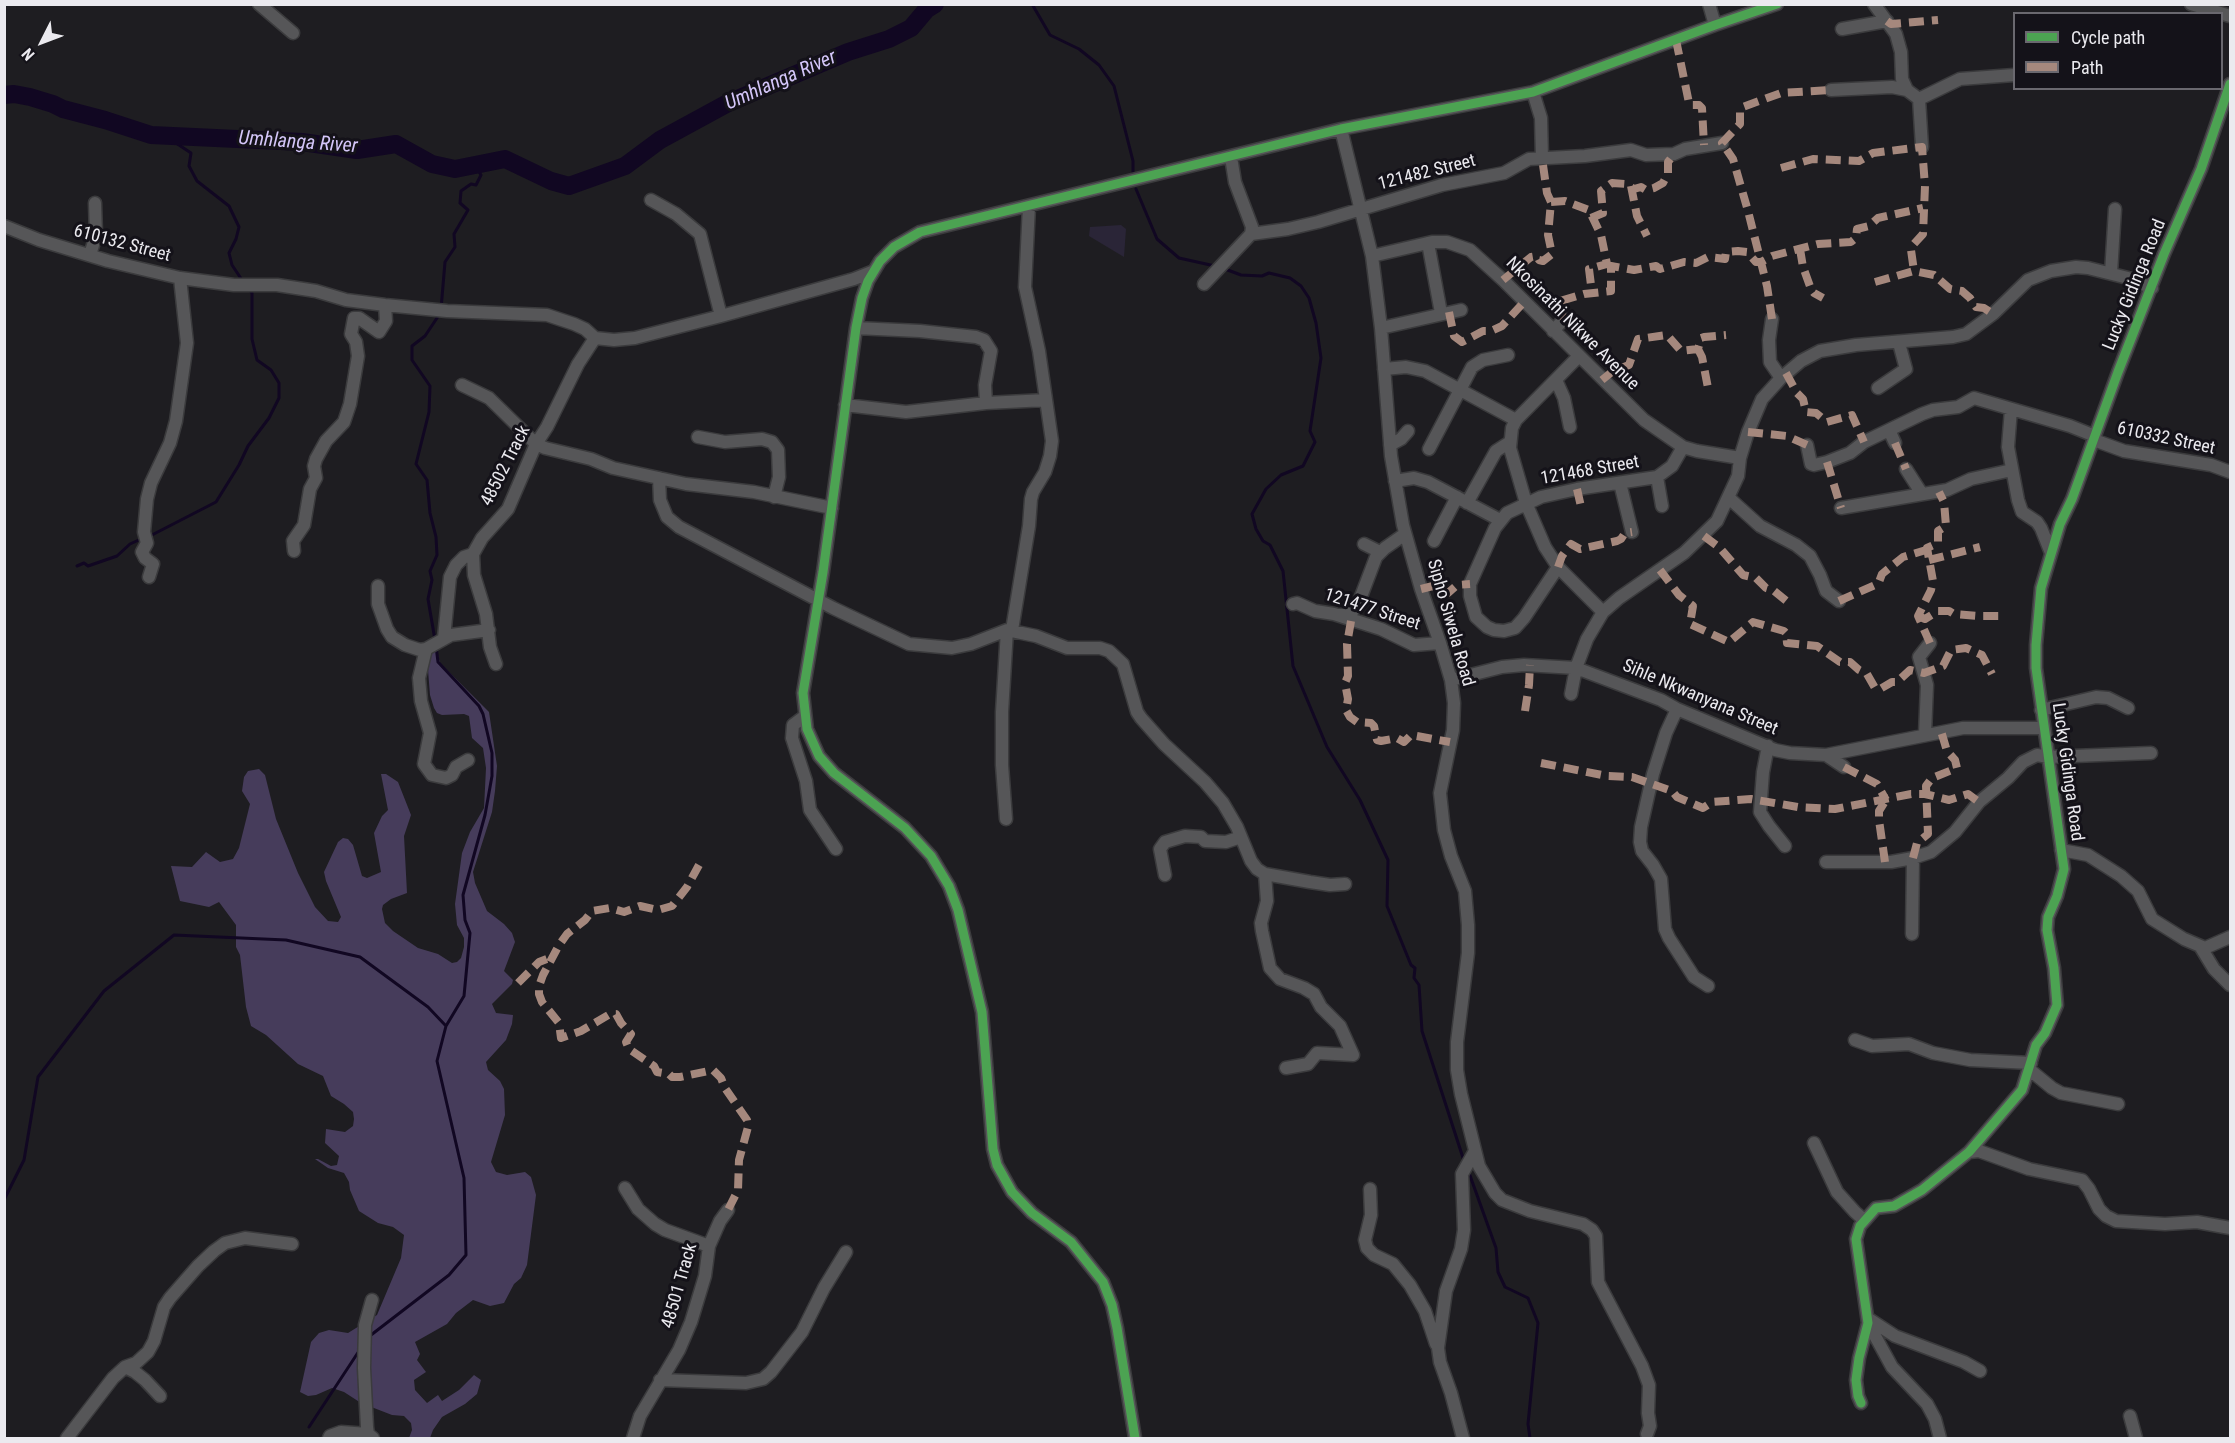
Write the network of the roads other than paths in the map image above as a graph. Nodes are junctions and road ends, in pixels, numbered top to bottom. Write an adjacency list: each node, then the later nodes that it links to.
1 (259, 4): 10 (street)
2 (1709, 4): 8 (street)
3 (1777, 4): 8 (street)
4 (1874, 4): 7 (street)
5 (2191, 4): 6 (street)
6 (2217, 12)
7 (1887, 21): 9 (street); 14 (street)
8 (1715, 25): 15 (street)
9 (1842, 28)
10 (293, 33)
11 (2013, 75): 16 (street)
12 (2230, 84): 36 (street, Lucky Gidinga Road)
13 (1831, 90): 14 (street)
14 (1908, 90): 16 (street)
15 (1533, 92): 17 (street); 21 (street)
16 (1919, 99): 19 (street)
17 (1341, 129): 20 (street); 26 (street, Sipho Siwela Road)
18 (1722, 143): 21 (street, 121482 Street)
19 (1922, 147)
20 (1231, 157): 24 (street); 28 (street)
21 (1542, 158): 26 (street, 121482 Street)
22 (651, 200): 40 (street)
23 (95, 204): 30 (street)
24 (1029, 206): 32 (street); 56 (street)
25 (2115, 209): 33 (street)
26 (1360, 211): 28 (street, 121482 Street); 31 (street, Sipho Siwela Road)
27 (4, 226): 30 (street, 610132 Street)
28 (1251, 234): 35 (street)
29 (1428, 243): 31 (street, Nkosinathi Nikwe Avenue); 39 (street); 45 (street, Nkosinathi Nikwe Avenue)
30 (90, 255): 34 (street, 610132 Street)
31 (1372, 256): 44 (street, Sipho Siwela Road)
32 (874, 271): 40 (street); 43 (street)
33 (2111, 273): 36 (street); 47 (street)
34 (180, 278): 37 (street, 610132 Street); 99 (street)
35 (1204, 284)
36 (2152, 288): 65 (street, Lucky Gidinga Road)
37 (385, 305): 46 (street); 94 (street)
38 (1461, 309): 39 (street)
39 (1441, 313): 44 (street)
40 (721, 316): 46 (street)
41 (1772, 318): 51 (street)
42 (1564, 319): 45 (street)
43 (856, 328): 57 (street); 58 (street)
44 (1382, 328): 50 (street, Sipho Siwela Road)
45 (1553, 331): 49 (street, Nkosinathi Nikwe Avenue)
46 (597, 338): 68 (street, 48502 Track)
47 (1899, 343): 51 (street); 54 (street)
48 (1508, 355): 55 (street)
49 (1579, 356): 52 (street); 71 (street, Nkosinathi Nikwe Avenue)
50 (1384, 369): 55 (street); 69 (street, Sipho Siwela Road)
51 (1781, 378): 73 (street)
52 (1556, 380): 60 (street); 61 (street)
53 (462, 386): 68 (street)
54 (1878, 388)
55 (1461, 390): 60 (street); 72 (street)
56 (1046, 400): 57 (street); 107 (street)
57 (986, 403): 58 (street)
58 (845, 405): 87 (street)
59 (2011, 409): 62 (street, 610332 Street); 65 (street, 610332 Street); 75 (street)
60 (1516, 420): 66 (street)
61 (1570, 427)
62 (1889, 430): 67 (street); 70 (street, 610332 Street)
63 (1408, 431): 69 (street)
64 (698, 437): 82 (street)
65 (2095, 438): 76 (street, 610332 Street); 97 (street, Lucky Gidinga Road)
66 (1510, 442): 84 (street); 85 (street)
67 (1895, 443)
68 (536, 444): 78 (street); 96 (street, 48502 Track)
69 (1390, 445): 79 (street, Sipho Siwela Road)
70 (1807, 446)
71 (1683, 447): 73 (street, Nkosinathi Nikwe Avenue); 77 (street, 121468 Street)
72 (1429, 449)
73 (1740, 458): 83 (street)
74 (1906, 469): 81 (street)
75 (2012, 470): 81 (street); 97 (street)
76 (2230, 472)
77 (1657, 477): 80 (street, 121468 Street); 86 (street)
78 (659, 478): 82 (street); 101 (street)
79 (1395, 481): 84 (street); 91 (street, Sipho Siwela Road)
80 (1620, 483): 85 (street, 121468 Street); 90 (street)
81 (1922, 494): 88 (street)
82 (774, 497): 87 (street)
83 (1729, 498): 102 (street); 104 (street)
84 (1462, 500): 89 (street); 92 (street)
85 (1526, 504): 89 (street, 121468 Street); 98 (street)
86 (1662, 506)
87 (832, 508): 101 (street)
88 (1841, 508)
89 (1500, 520): 98 (street)
90 (1632, 532)
91 (1405, 534): 95 (street); 109 (street, Sipho Siwela Road)
92 (1434, 541)
93 (1364, 544): 95 (street)
94 (294, 551)
95 (1380, 552): 105 (street)
96 (472, 554): 106 (street); 108 (street, 48502 Track)
97 (2051, 554): 118 (street, Lucky Gidinga Road)
98 (1558, 567): 104 (street)
99 (149, 577)
100 (378, 586): 111 (street)
101 (818, 600): 107 (street); 119 (street)
102 (1839, 601)
103 (1293, 604): 105 (street, 121477 Street)
104 (1603, 612): 113 (street)
105 (1334, 614): 109 (street, 121477 Street)
106 (489, 630): 108 (street); 112 (street)
107 (1010, 630): 128 (street); 129 (street)
108 (444, 638): 111 (street)
109 (1440, 643): 114 (street, Sipho Siwela Road)
110 (1930, 643): 121 (street)
111 (429, 648): 126 (street)
112 (496, 664)
113 (1576, 668): 114 (street, Sihle Nkwanyana Street); 115 (street); 117 (street, Sihle Nkwanyana Street)
114 (1451, 680): 149 (street, Sipho Siwela Road)
115 (1571, 694)
116 (2128, 708): 118 (street)
117 (1677, 709): 122 (street, Sihle Nkwanyana Street); 142 (street)
118 (2041, 710): 120 (street, Lucky Gidinga Road)
119 (805, 716): 131 (street); 172 (street)
120 (2043, 728): 121 (street, Sihle Nkwanyana Street); 125 (street, Lucky Gidinga Road)
121 (1925, 734): 124 (street, Sihle Nkwanyana Street)
122 (1768, 747): 124 (street, Sihle Nkwanyana Street); 130 (street)
123 (2151, 753): 125 (street)
124 (1826, 755): 127 (street)
125 (2048, 757): 132 (street, Lucky Gidinga Road); 133 (street)
126 (468, 760)
127 (1844, 767)
128 (1006, 819)
129 (1241, 837): 135 (street); 136 (street)
130 (1785, 846)
131 (836, 849)
132 (2061, 850): 140 (street); 144 (street, Lucky Gidinga Road)
133 (1913, 858): 134 (street); 138 (street)
134 (1826, 862)
135 (1265, 874): 137 (street); 145 (street)
136 (1165, 875)
137 (1345, 884)
138 (1912, 934)
139 (2230, 937): 140 (street)
140 (2200, 946): 141 (street)
141 (2230, 985)
142 (1708, 986)
143 (1855, 1041): 144 (street)
144 (2030, 1066): 146 (street); 148 (street, Lucky Gidinga Road)
145 (1286, 1068)
146 (2118, 1104)
147 (1814, 1143): 153 (street)
148 (1969, 1152): 153 (street, Lucky Gidinga Road); 154 (street)
149 (1473, 1155): 160 (street); 167 (street, Sipho Siwela Road)
150 (625, 1188): 156 (street)
151 (1370, 1189): 160 (street)
152 (728, 1210): 156 (street, 48501 Track)
153 (1864, 1220): 159 (street)
154 (2230, 1228)
155 (292, 1244): 161 (street)
156 (709, 1246): 163 (street, 48501 Track)
157 (846, 1252): 163 (street)
158 (372, 1300): 168 (street)
159 (1868, 1321): 162 (street); 165 (street); 174 (street)
160 (1438, 1348): 173 (street)
161 (124, 1367): 164 (street); 169 (street)
162 (1980, 1371)
163 (660, 1380): 171 (street, 48501 Track)
164 (160, 1396)
165 (1861, 1403)
166 (2130, 1416): 175 (street)
167 (1647, 1434)
168 (370, 1436): 170 (street)
169 (67, 1438)
170 (329, 1438)
171 (632, 1438)
172 (1135, 1438)
173 (1463, 1438)
174 (1940, 1438)
175 (2136, 1438)

